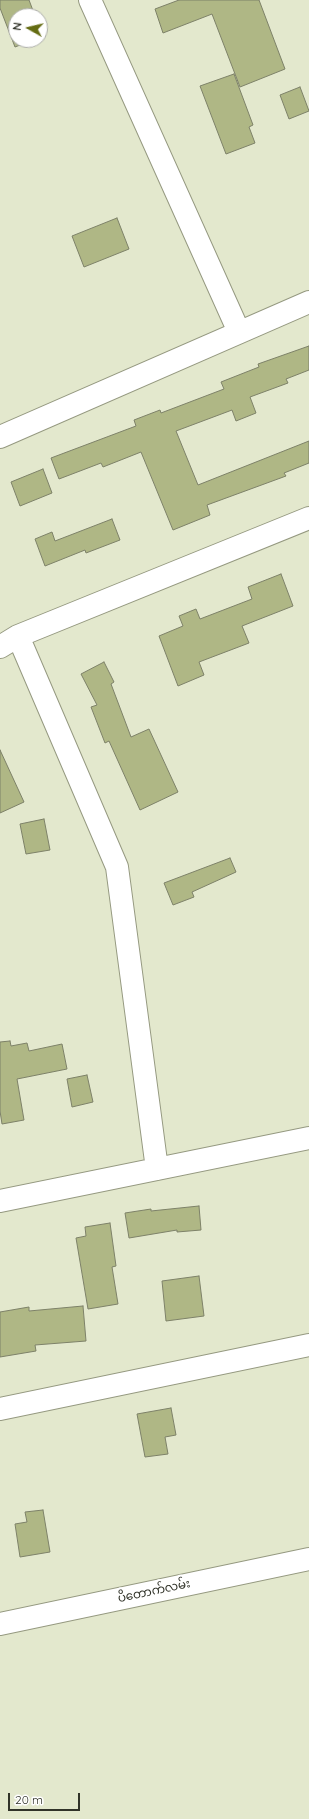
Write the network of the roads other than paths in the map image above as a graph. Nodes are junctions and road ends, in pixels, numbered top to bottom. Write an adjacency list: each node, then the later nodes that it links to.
1 (90, 0): 3 (street)
2 (309, 302): 3 (street)
3 (239, 332): 4 (street)
4 (0, 437)
5 (309, 518): 6 (street)
6 (9, 642): 8 (street)
7 (309, 1138): 8 (street)
8 (157, 1169): 9 (street)
9 (0, 1201)
10 (309, 1345): 11 (street)
11 (0, 1409)
12 (309, 1559): 13 (street, ပိတောက်လမ်း)
13 (0, 1624)

